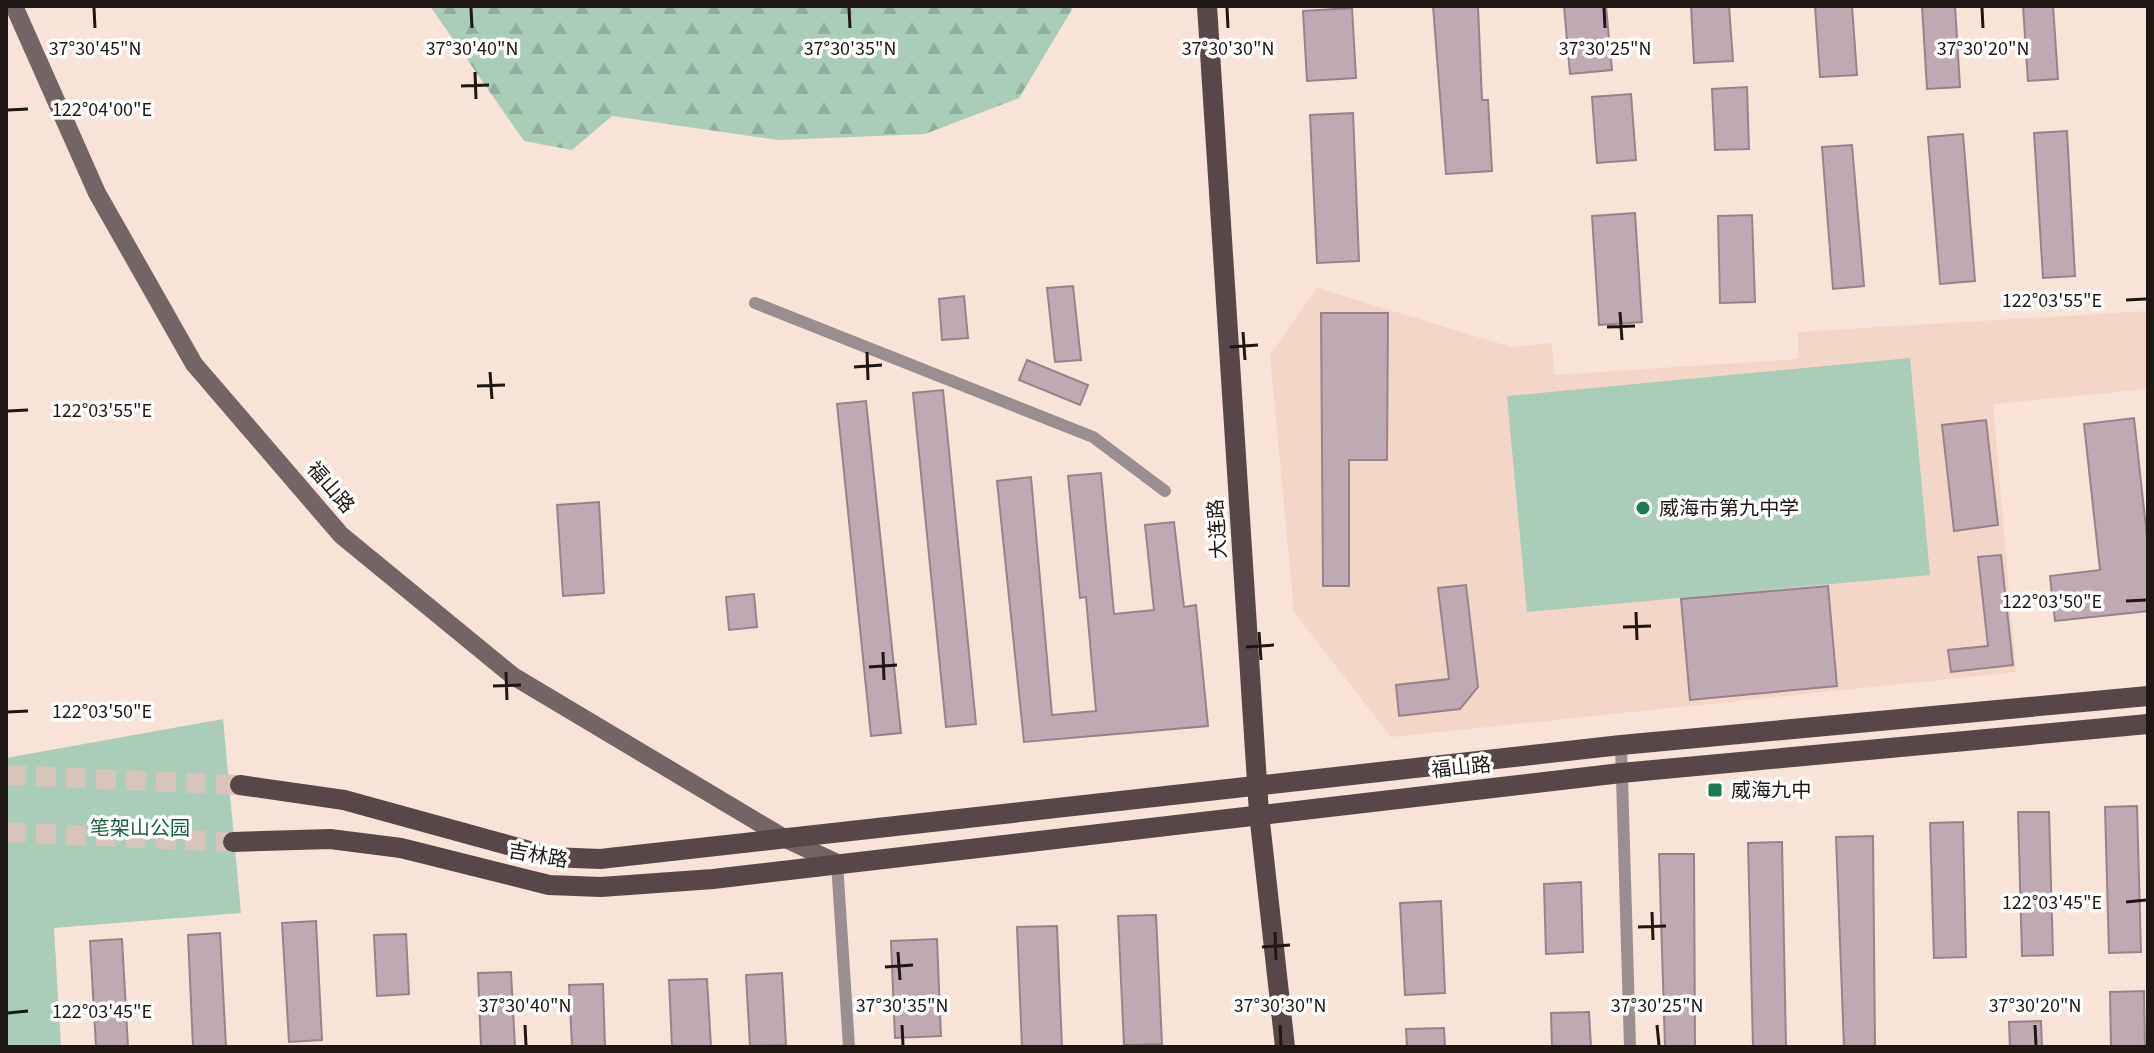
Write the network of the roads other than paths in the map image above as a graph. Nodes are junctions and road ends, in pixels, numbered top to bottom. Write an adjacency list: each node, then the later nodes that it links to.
1 (14, 6): 12 (main road, 福山路)
2 (1207, 6): 10 (main road, 大连路)
3 (755, 303): 4 (street)
4 (1165, 491)
5 (2148, 696): 7 (main road, 福山路)
6 (2148, 724): 8 (main road, 福山路)
7 (1621, 745): 8 (street); 10 (main road, 福山路)
8 (1621, 773): 11 (main road, 福山路); 17 (street)
9 (240, 785): 12 (main road, 吉林路)
10 (1258, 785): 11 (main road, 大连路); 12 (main road, 福山路)
11 (1259, 813): 14 (main road, 福山路); 16 (main road, 大连路)
12 (786, 839): 14 (main road, 福山路)
13 (233, 842): 14 (main road, 吉林路)
14 (837, 863): 15 (street)
15 (849, 1047)
16 (1285, 1047)
17 (1630, 1047)

